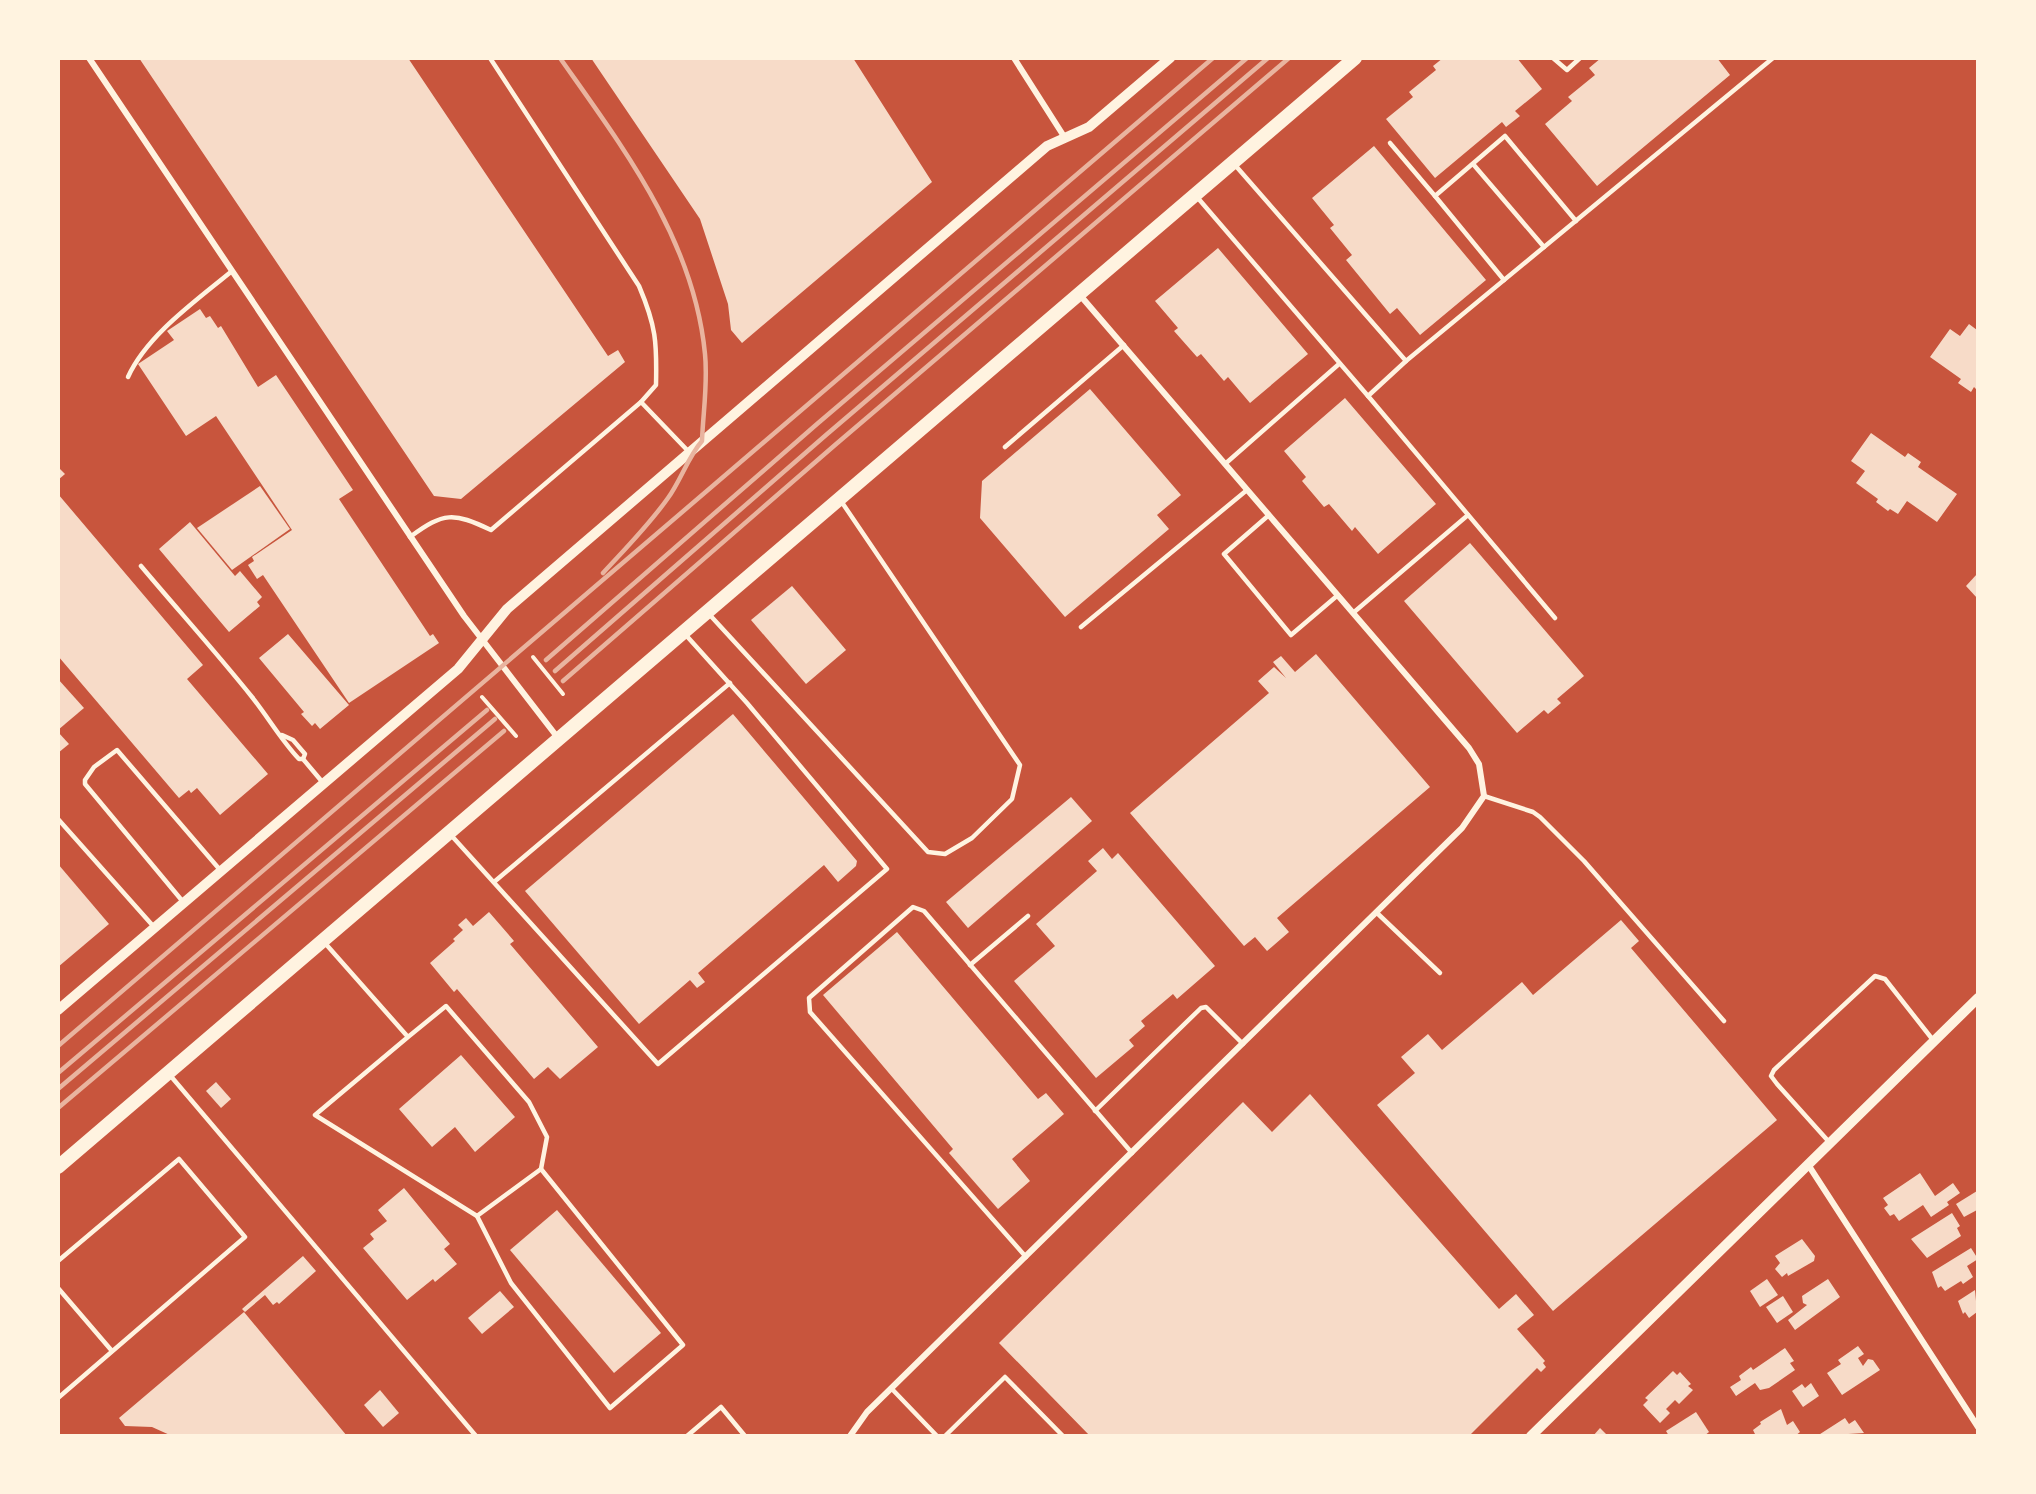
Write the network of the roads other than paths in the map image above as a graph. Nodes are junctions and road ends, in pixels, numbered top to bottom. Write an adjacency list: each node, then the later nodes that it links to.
1 (89, 58): 17 (street)
2 (490, 58): 25 (lane)
3 (1014, 58): 9 (street)
4 (1170, 58): 9 (street)
5 (1356, 58): 11 (main road)
6 (1553, 58): 7 (lane)
7 (1580, 58)
8 (1773, 58): 15 (lane)
9 (1065, 138): 27 (street)
10 (1390, 143): 14 (lane)
11 (1233, 163): 13 (main road); 21 (lane)
12 (1473, 164): 14 (lane); 15 (lane); 16 (lane)
13 (1196, 195): 19 (main road); 22 (lane)
14 (1435, 196): 18 (lane)
15 (1576, 220): 16 (lane)
16 (1544, 247): 18 (lane)
17 (232, 271): 23 (lane); 33 (street)
18 (1504, 280): 21 (lane)
19 (1079, 294): 20 (street); 30 (main road)
20 (1124, 345): 26 (lane); 28 (street)
21 (1406, 361): 24 (lane)
22 (1340, 364): 24 (lane); 28 (lane)
23 (128, 377)
24 (1368, 396): 32 (lane)
25 (641, 402): 27 (lane); 33 (lane)
26 (1005, 447)
27 (689, 452): 41 (street)
28 (1225, 464): 29 (street)
29 (1247, 490): 31 (street); 39 (lane)
30 (839, 498): 36 (main road); 36 (lane)
31 (1269, 515): 35 (street); 35 (lane)
32 (1468, 515): 37 (lane); 38 (lane)
33 (410, 537): 41 (street)
34 (141, 566): 43 (lane)
35 (1338, 595): 37 (street)
36 (707, 611): 40 (main road)
37 (1353, 613): 47 (street)
38 (1556, 618)
39 (1081, 627)
40 (682, 632): 42 (lane); 44 (main road)
41 (482, 642): 44 (street); 46 (street)
42 (730, 683): 51 (lane); 51 (lane)
43 (282, 735): 45 (lane); 45 (lane)
44 (558, 738): 49 (main road)
45 (303, 759): 46 (lane)
46 (324, 784): 50 (street)
47 (1484, 796): 53 (street); 61 (lane)
48 (58, 819): 55 (lane)
49 (448, 832): 51 (lane); 56 (main road)
50 (221, 871): 52 (street); 52 (lane)
51 (494, 882)
52 (184, 903): 55 (street)
53 (1376, 912): 58 (lane); 64 (street)
54 (1028, 916): 57 (lane)
55 (155, 927): 60 (street)
56 (323, 940): 62 (lane); 65 (main road)
57 (970, 965): 66 (lane); 73 (lane)
58 (1440, 973)
59 (1977, 998): 63 (street)
60 (58, 1010)
61 (1724, 1021)
62 (408, 1037): 71 (lane); 72 (lane)
63 (1934, 1041): 67 (street); 67 (lane)
64 (1243, 1044): 66 (lane); 68 (street)
65 (168, 1073): 70 (main road); 80 (lane)
66 (1095, 1111): 68 (lane)
67 (1830, 1143): 69 (street)
68 (1132, 1153): 73 (street)
69 (1809, 1166): 79 (street); 87 (street)
70 (58, 1167)
71 (541, 1169): 72 (lane); 72 (lane)
72 (477, 1216)
73 (1026, 1257): 77 (street)
74 (58, 1261): 76 (lane)
75 (58, 1288): 76 (lane)
76 (112, 1350): 78 (lane)
77 (891, 1388): 83 (street); 84 (lane)
78 (58, 1398)
79 (1977, 1427)
80 (476, 1436)
81 (687, 1436): 82 (lane)
82 (745, 1436)
83 (850, 1436)
84 (937, 1436)
85 (945, 1436): 86 (lane)
86 (1063, 1436)
87 (1531, 1436)

